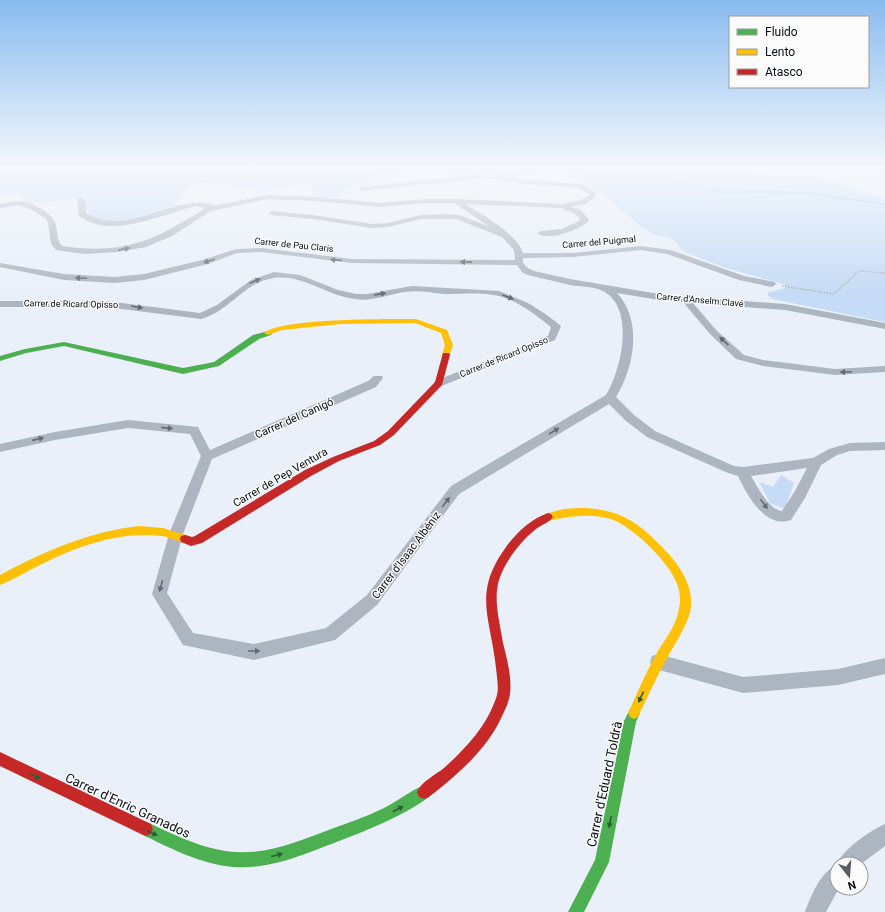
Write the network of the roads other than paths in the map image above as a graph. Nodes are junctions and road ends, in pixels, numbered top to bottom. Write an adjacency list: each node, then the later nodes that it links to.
1 (38, 210): 4 (street, one-way to 4)
2 (82, 210): 3 (street)
3 (174, 210)
4 (208, 210)
5 (469, 210): 9 (street)
6 (571, 210): 8 (street)
7 (272, 213): 9 (street)
8 (540, 234)
9 (504, 235): 10 (street)
10 (519, 259): 11 (street, Carrer de Pau Claris, one-way to 11); 12 (street, Carrer del Puigmal); 13 (street, Carrer d'Anselm Clavé)
11 (0, 266)
12 (772, 284)
13 (603, 287): 14 (street, Carrer d'Anselm Clavé); 21 (street)
14 (685, 299): 16 (street, Carrer d'Anselm Clavé); 18 (street, one-way to 14)
15 (0, 304): 20 (street, Carrer de Ricard Opisso, one-way to 20)
16 (885, 326)
17 (0, 359): 20 (street)
18 (885, 369)
19 (378, 378): 24 (street, Carrer del Canigó)
20 (439, 383): 27 (street, Carrer de Pep Ventura)
21 (610, 398): 26 (street); 27 (street, Carrer d'Isaac Albéniz, one-way to 21)
22 (885, 446): 25 (street)
23 (0, 448): 24 (street, one-way to 24)
24 (207, 456): 27 (street, Carrer d'Isaac Albéniz)
25 (816, 462): 26 (street); 26 (street, one-way to 25)
26 (743, 472)
27 (176, 534): 28 (street, Carrer de Pep Ventura)
28 (0, 580)
29 (658, 662): 30 (street); 31 (street, Carrer d'Enric Granados, one-way to 29); 35 (street, Carrer d'Eduard Toldrà, one-way to 35)
30 (885, 666)
31 (0, 759)
32 (885, 834): 33 (street)
33 (855, 856)
34 (829, 886): 36 (street)
35 (576, 912)
36 (815, 912)

